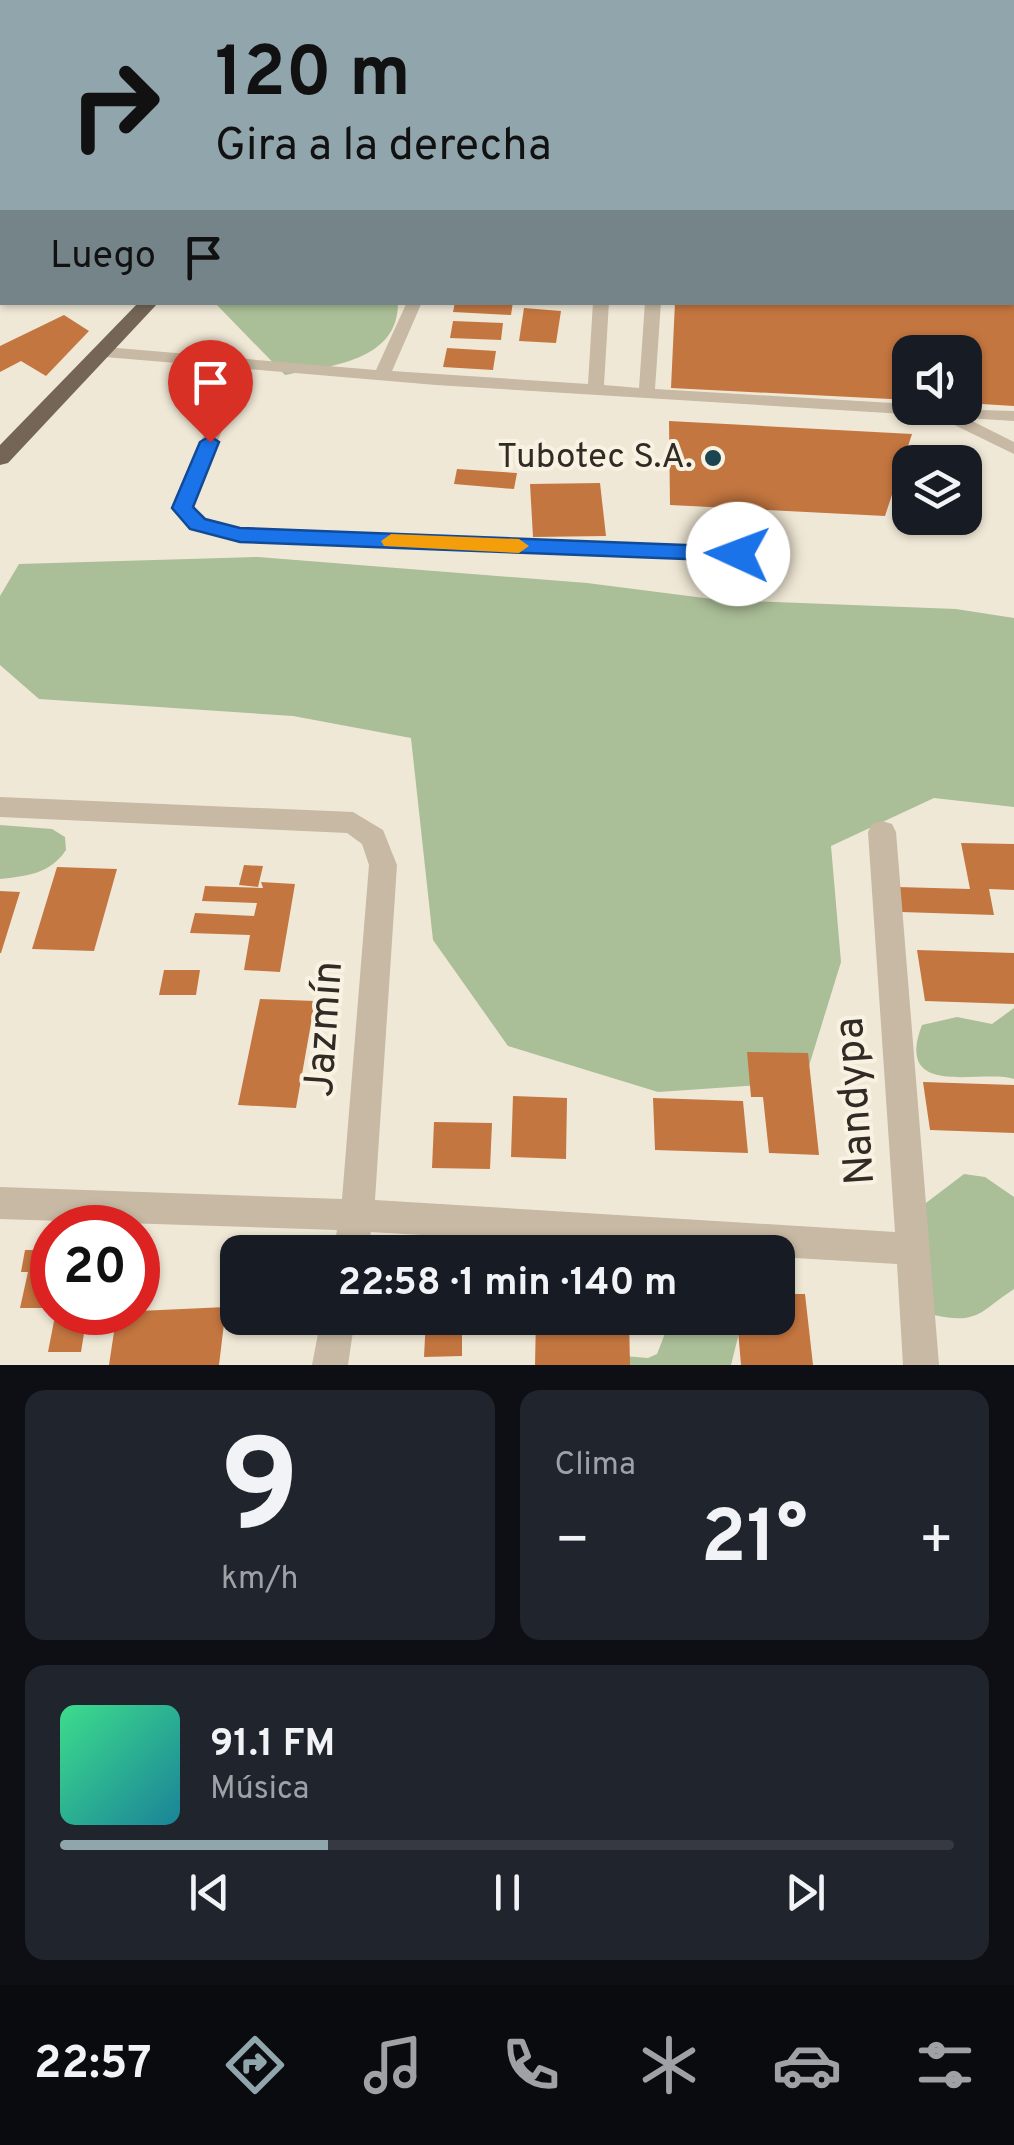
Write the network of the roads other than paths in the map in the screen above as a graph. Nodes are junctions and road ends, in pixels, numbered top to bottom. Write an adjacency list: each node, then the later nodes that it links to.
1 (147, 305): 5 (main road)
2 (413, 305): 6 (lane)
3 (601, 305): 7 (lane)
4 (652, 305): 8 (lane)
5 (104, 352): 6 (lane); 15 (main road)
6 (382, 375): 7 (lane)
7 (596, 388): 8 (lane)
8 (647, 392): 9 (lane)
9 (892, 409)
10 (221, 414): 16 (lane)
11 (982, 414): 12 (lane)
12 (1014, 416)
13 (965, 425): 14 (lane)
14 (1014, 449)
15 (0, 458)
16 (738, 554)
17 (0, 807): 20 (street, Jazmín)
18 (882, 832): 22 (street, Nandypa)
19 (0, 1203): 20 (street)
20 (357, 1215): 21 (street, Jazmín); 22 (street)
21 (353, 1235)
22 (910, 1250): 25 (street, Nandypa)
23 (335, 1335): 24 (street)
24 (330, 1365)
25 (922, 1365)

